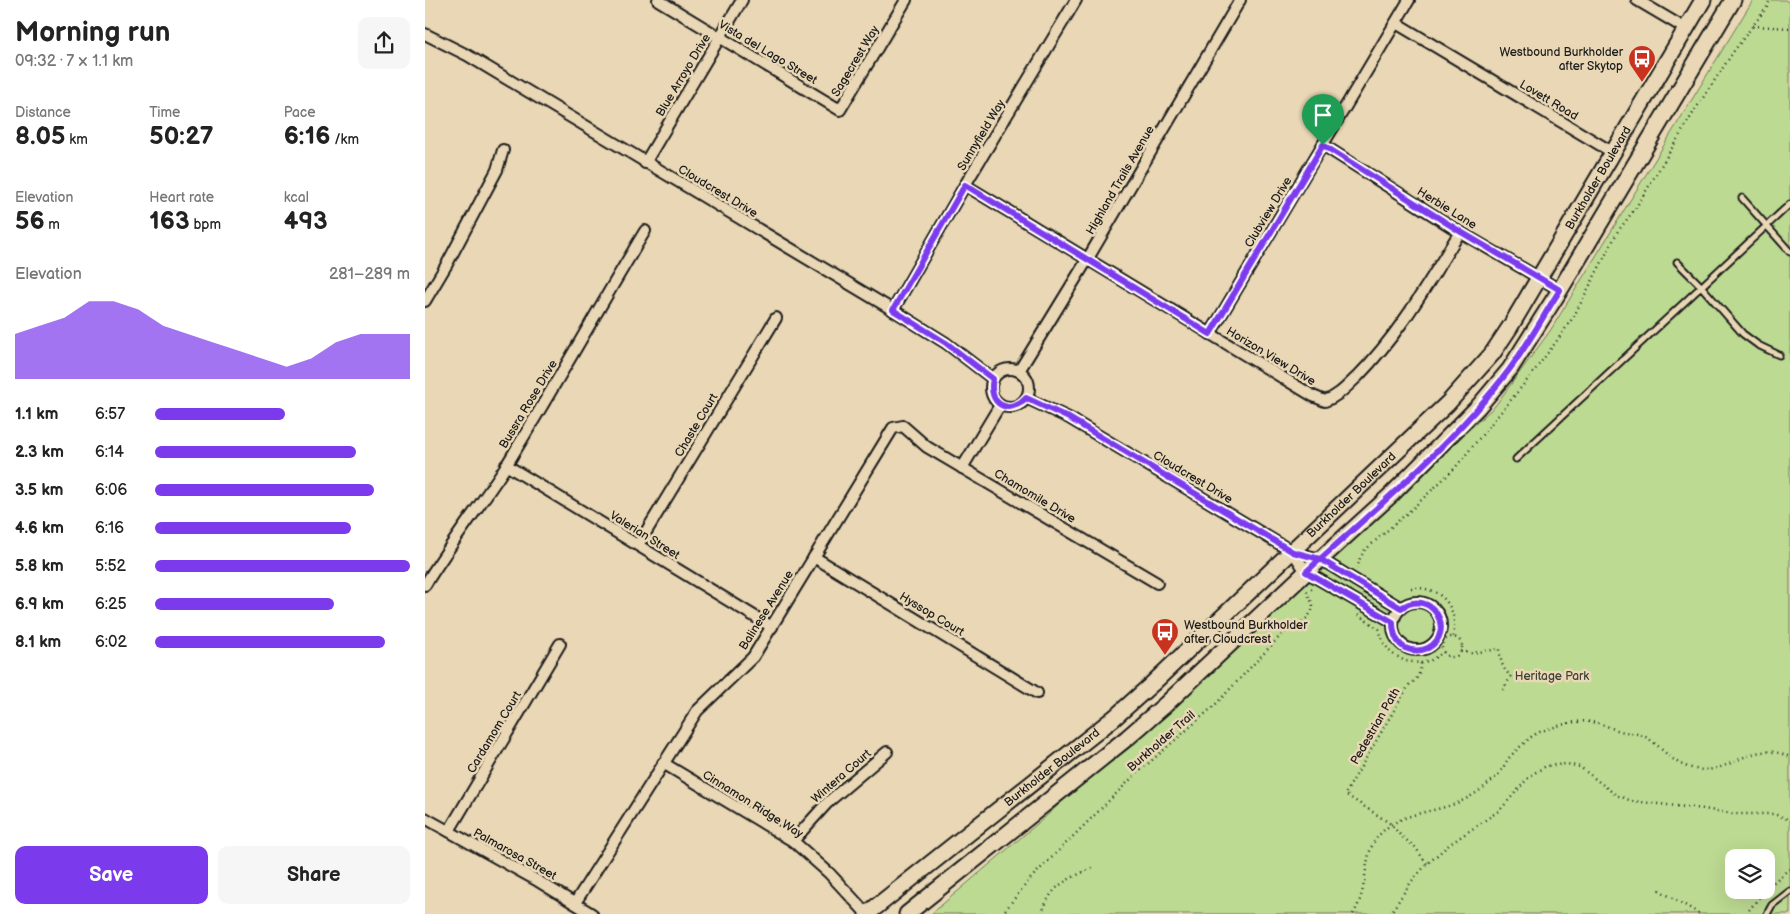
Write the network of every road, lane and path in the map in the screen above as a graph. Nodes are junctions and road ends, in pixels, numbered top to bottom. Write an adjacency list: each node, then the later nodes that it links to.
1 (658, 0): 15 (street, Vista del Lago Street)
2 (742, 0): 15 (street, Blue Arroyo Drive)
3 (906, 0): 16 (street, Sagecrest Way)
4 (1076, 0): 21 (street, Sunnyfield Way)
5 (1240, 0): 28 (street, Highland Trails Avenue)
6 (1409, 0): 10 (street, Clubview Drive)
7 (1637, 0): 13 (street)
8 (1703, 0): 13 (main road, Burkholder Boulevard)
9 (1733, 0): 32 (main road, Burkholder Boulevard)
10 (1396, 23): 17 (street, Clubview Drive); 19 (street, Lovett Road)
11 (1753, 26): 12 (path)
12 (1790, 28)
13 (1686, 29): 19 (main road, Burkholder Boulevard)
14 (425, 34): 20 (street, Cloudcrest Drive)
15 (720, 37): 16 (street, Vista del Lago Street); 20 (street, Blue Arroyo Drive)
16 (840, 110)
17 (1323, 145): 26 (street, Herbie Lane); 36 (street, Clubview Drive)
18 (503, 150): 33 (street)
19 (1612, 152): 30 (main road, Burkholder Boulevard)
20 (645, 163): 34 (street, Cloudcrest Drive)
21 (965, 185): 28 (street, Horizon View Drive); 34 (street, Sunnyfield Way)
22 (1742, 198): 24 (lane)
23 (1790, 204): 24 (lane)
24 (1767, 226): 27 (lane); 31 (lane)
25 (645, 231): 44 (street, Bussra Rose Drive)
26 (1461, 232): 30 (street, Herbie Lane); 36 (street, Horizon View Drive)
27 (1790, 252)
28 (1087, 260): 36 (street, Horizon View Drive); 38 (street, Highland Trails Avenue)
29 (1677, 262): 31 (lane)
30 (1540, 278): 32 (street, Herbie Lane); 49 (main road, Burkholder Boulevard)
31 (1701, 286): 37 (lane); 43 (lane)
32 (1560, 290): 51 (main road, Burkholder Boulevard)
33 (425, 301)
34 (893, 310): 39 (street, Cloudcrest Drive)
35 (776, 318): 48 (street, Chaste Court)
36 (1210, 334)
37 (1779, 355)
38 (1019, 371): 39 (street); 40 (street)
39 (993, 379): 41 (street)
40 (1026, 398): 41 (street); 49 (street, Cloudcrest Drive)
41 (1000, 405): 45 (street)
42 (903, 426): 45 (street, Chamomile Drive); 50 (street, Balinese Avenue)
43 (1516, 459)
44 (506, 465): 48 (street, Valerian Street); 54 (street, Bussra Rose Drive)
45 (962, 468): 53 (street, Chamomile Drive)
46 (1420, 494): 47 (path)
47 (1424, 497)
48 (638, 545): 60 (street, Valerian Street)
49 (1293, 552): 51 (street, Cloudcrest Drive); 52 (street, Cloudcrest Drive); 85 (main road, Burkholder Boulevard)
50 (814, 557): 60 (street, Balinese Avenue); 67 (street, Hyssop Court)
51 (1320, 559): 52 (main road, Burkholder Boulevard); 57 (street, Cloudcrest Drive)
52 (1306, 572): 59 (street, Cloudcrest Drive); 86 (main road, Burkholder Boulevard)
53 (1157, 583)
54 (425, 585)
55 (1317, 587): 87 (path, Burkholder Trail)
56 (1411, 588): 61 (path)
57 (1401, 608): 59 (street); 59 (street)
58 (1355, 612): 65 (path)
59 (1393, 622)
60 (771, 627): 70 (street, Balinese Avenue)
61 (1453, 637): 63 (path); 64 (path)
62 (560, 644): 74 (street, Cardamom Court)
63 (1461, 651): 64 (path); 66 (path)
64 (1444, 652): 65 (path)
65 (1421, 663): 73 (path, Pedestrian Path)
66 (1503, 690)
67 (1037, 693)
68 (887, 752): 75 (street, Wintera Court)
69 (1790, 757): 73 (path)
70 (663, 763): 75 (street, Cinnamon Ridge Way); 83 (street, Balinese Avenue)
71 (425, 818): 74 (street, Palmarosa Street)
72 (1790, 820): 76 (path)
73 (1391, 824): 76 (path, Pedestrian Path); 89 (path)
74 (449, 831): 83 (street, Palmarosa Street)
75 (793, 841): 85 (street, Cinnamon Ridge Way)
76 (1427, 864): 90 (path)
77 (1092, 868): 88 (path)
78 (1790, 868): 79 (path)
79 (1775, 881)
80 (1659, 890): 91 (path)
81 (1790, 891): 93 (lane)
82 (1758, 899): 92 (path)
83 (575, 903): 84 (street, Palmarosa Street)
84 (592, 914)
85 (867, 914)
86 (907, 914)
87 (1002, 914)
88 (1043, 914)
89 (1353, 914)
90 (1390, 914)
91 (1699, 914)
92 (1746, 914)
93 (1767, 914)

